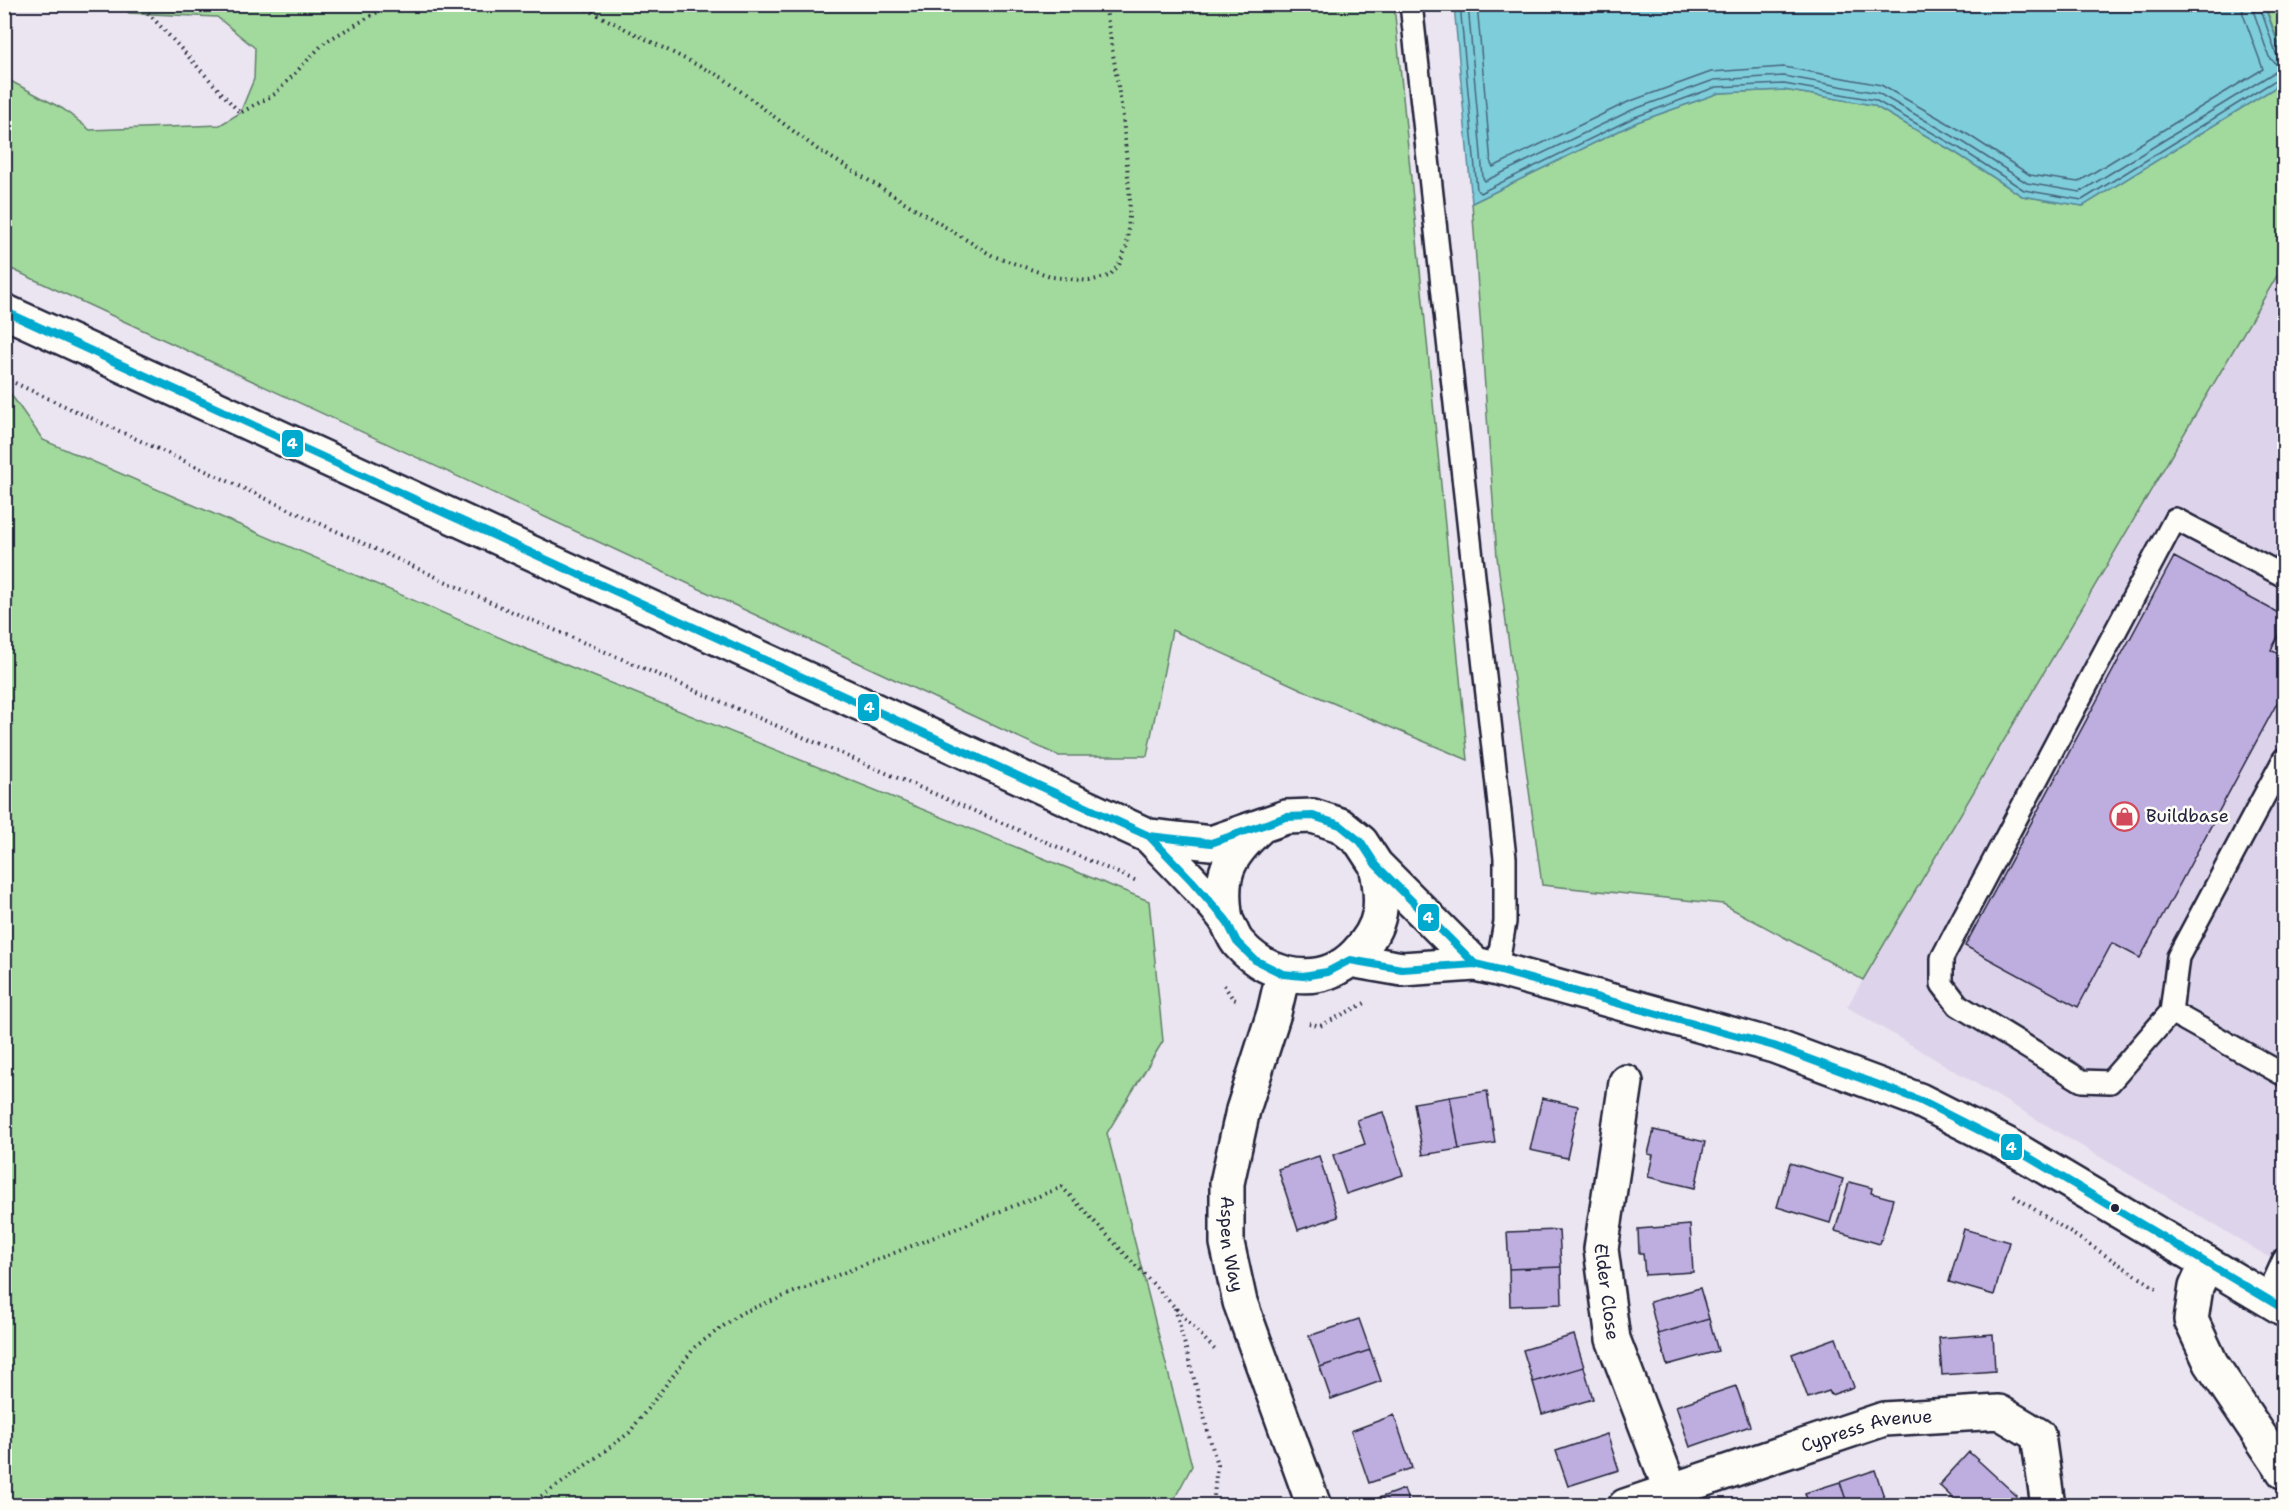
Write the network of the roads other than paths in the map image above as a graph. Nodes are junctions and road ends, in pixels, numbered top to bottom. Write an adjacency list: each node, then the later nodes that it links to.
1 (1411, 4): 10 (lane)
2 (4, 311): 6 (main road)
3 (2284, 576): 12 (lane)
4 (2284, 759): 12 (lane)
5 (1260, 828): 6 (main road); 7 (main road); 8 (main road)
6 (1149, 836): 8 (main road)
7 (1376, 865): 9 (main road); 10 (main road)
8 (1226, 920): 11 (main road)
9 (1350, 960): 10 (main road); 11 (main road)
10 (1486, 966): 16 (main road)
11 (1283, 974): 20 (main road, Aspen Way)
12 (2171, 1012): 13 (lane)
13 (2284, 1075)
14 (1626, 1082): 19 (main road, Elder Close)
15 (2284, 1259): 17 (lane)
16 (2207, 1263): 17 (main road); 18 (main road)
17 (2275, 1304)
18 (2284, 1472)
19 (1671, 1491): 21 (main road, Cypress Avenue); 22 (main road, Cypress Avenue)
20 (1314, 1506)
21 (1625, 1506)
22 (2048, 1506)

